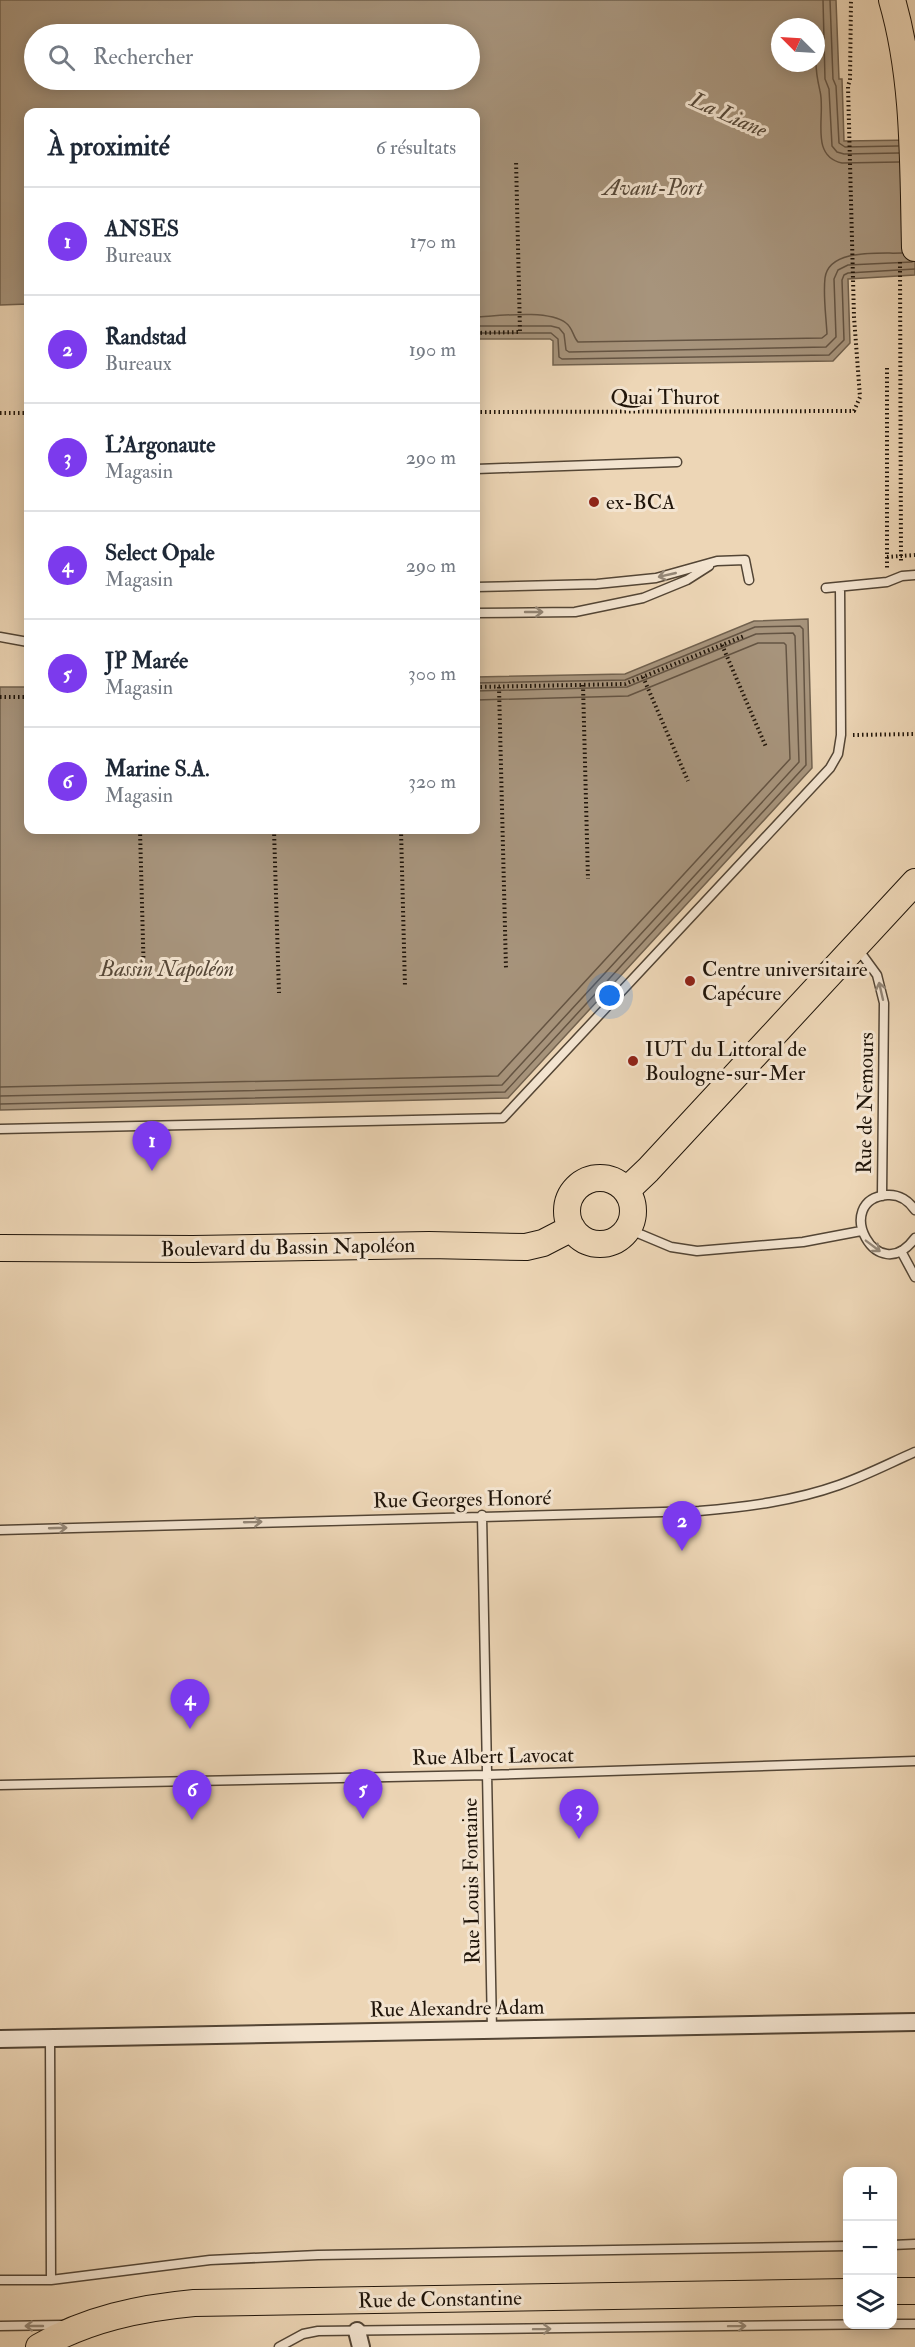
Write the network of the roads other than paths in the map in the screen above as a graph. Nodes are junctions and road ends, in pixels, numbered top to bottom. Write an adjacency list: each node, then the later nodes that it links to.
1 (883, 0): 3 (main road)
2 (892, 0): 3 (main road)
3 (905, 41): 4 (main road)
4 (915, 248)
5 (677, 462): 6 (lane)
6 (480, 469)
7 (717, 561): 9 (lane); 10 (lane, one-way to 10); 13 (lane, one-way to 7)
8 (915, 575): 11 (lane)
9 (749, 580)
10 (480, 587)
11 (840, 587): 12 (lane); 18 (lane)
12 (826, 588)
13 (480, 613)
14 (0, 637): 15 (lane)
15 (24, 641)
16 (915, 882): 17 (main road)
17 (856, 945): 19 (main road); 20 (lane, Rue de Nemours, one-way to 17)
18 (0, 1129)
19 (627, 1190): 22 (main road); 23 (main road)
20 (882, 1196): 21 (lane); 24 (lane)
21 (915, 1210)
22 (572, 1228): 23 (main road); 26 (main road, Boulevard du Bassin Napoléon)
23 (628, 1229): 24 (lane)
24 (861, 1231): 27 (lane, one-way to 27)
25 (915, 1238): 27 (lane)
26 (0, 1248)
27 (901, 1251): 28 (lane)
28 (915, 1276)
29 (915, 1452): 30 (lane, Rue Georges Honoré)
30 (482, 1515): 31 (lane, Rue Georges Honoré, one-way to 30); 33 (lane, Rue Louis Fontaine)
31 (0, 1530)
32 (915, 1761): 33 (lane, Rue Albert Lavocat)
33 (487, 1775): 34 (lane, Rue Albert Lavocat); 36 (lane, Rue Louis Fontaine)
34 (0, 1785)
35 (915, 2022): 36 (street, Rue Alexandre Adam)
36 (492, 2030): 37 (street, Rue Alexandre Adam)
37 (50, 2038): 38 (street, Rue Alexandre Adam); 43 (lane)
38 (0, 2039)
39 (915, 2244): 40 (lane)
40 (897, 2245)
41 (843, 2246): 43 (lane)
42 (0, 2280): 43 (lane)
43 (51, 2280)
44 (897, 2291): 45 (main road)
45 (915, 2291)
46 (843, 2292): 48 (main road, Rue de Constantine)
47 (915, 2324): 49 (lane)
48 (86, 2325): 50 (lane, one-way to 50); 53 (main road, Rue de Constantine)
49 (897, 2325)
50 (0, 2326)
51 (843, 2326): 52 (lane, one-way to 51)
52 (359, 2339): 54 (lane)
53 (39, 2347)
54 (279, 2347)

